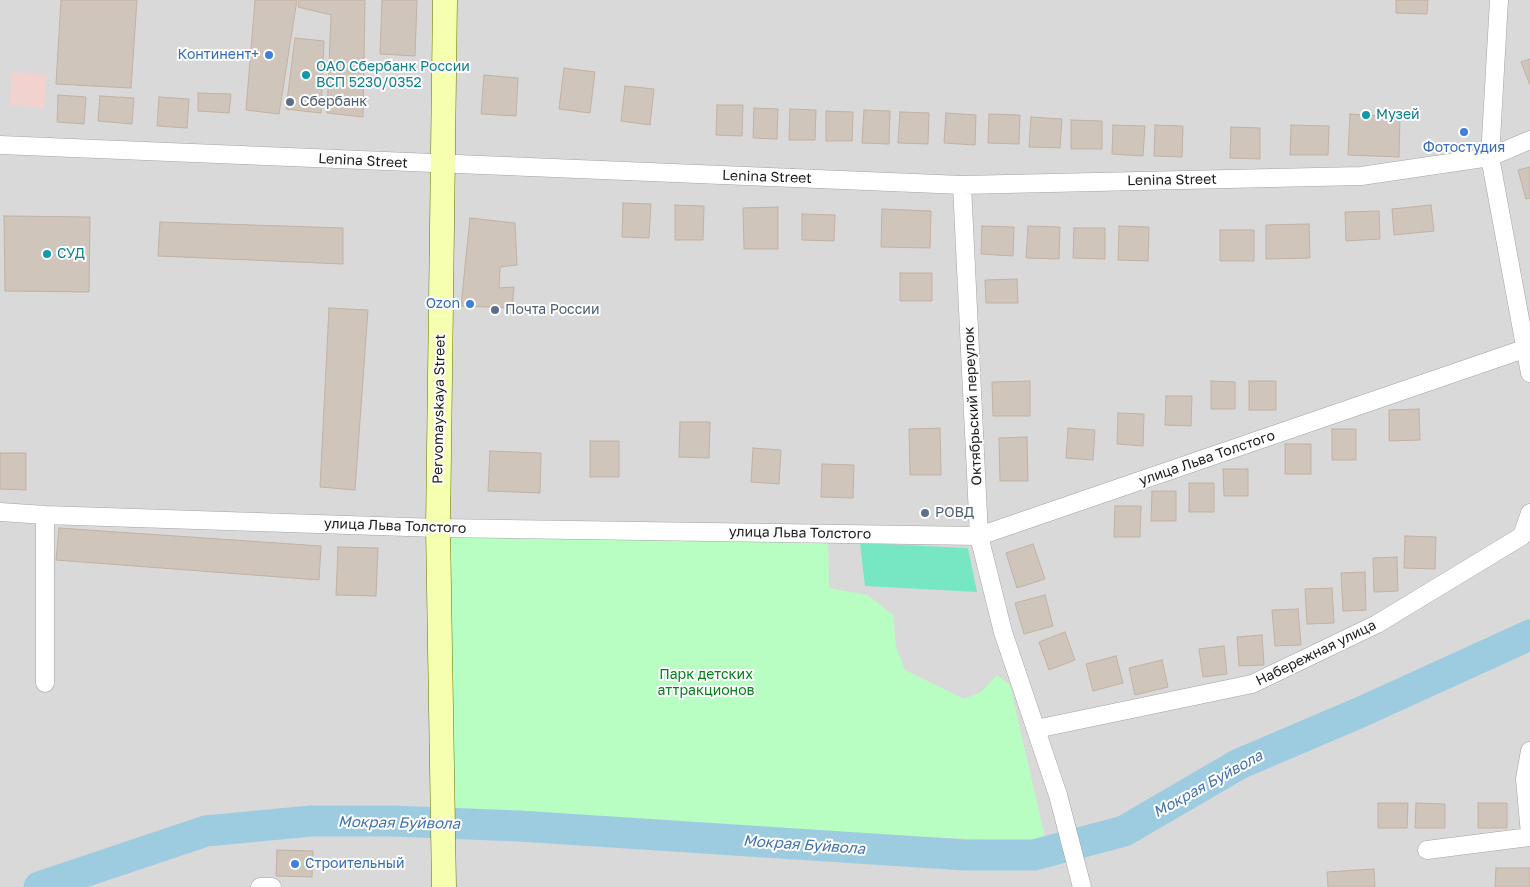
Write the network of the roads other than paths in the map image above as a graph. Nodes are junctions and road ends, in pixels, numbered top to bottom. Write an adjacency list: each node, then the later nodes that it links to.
1 (445, 0): 6 (main road, Pervomayskaya Street)
2 (1499, 0): 5 (street)
3 (1530, 140): 5 (street, Lenina Street)
4 (0, 145): 6 (street, Lenina Street)
5 (1490, 157): 7 (street, Lenina Street); 8 (street)
6 (442, 164): 7 (street, Lenina Street); 13 (main road, Pervomayskaya Street)
7 (962, 185): 14 (street, Октябрьский переулок)
8 (1524, 349): 9 (street); 14 (street, улица Льва Толстого)
9 (1530, 373)
10 (0, 512): 12 (street, улица Льва Толстого)
11 (1530, 513): 16 (street, Набережная улица)
12 (45, 515): 13 (street, улица Льва Толстого); 15 (street)
13 (438, 528): 14 (street, улица Льва Толстого); 20 (main road, Pervomayskaya Street)
14 (979, 536): 16 (street, Октябрьский переулок)
15 (45, 683)
16 (1036, 729): 23 (street, Октябрьский переулок)
17 (1530, 751): 18 (street)
18 (1530, 836): 19 (street)
19 (1428, 850)
20 (444, 878)
21 (260, 887): 22 (street)
22 (272, 887)
23 (1082, 887)

